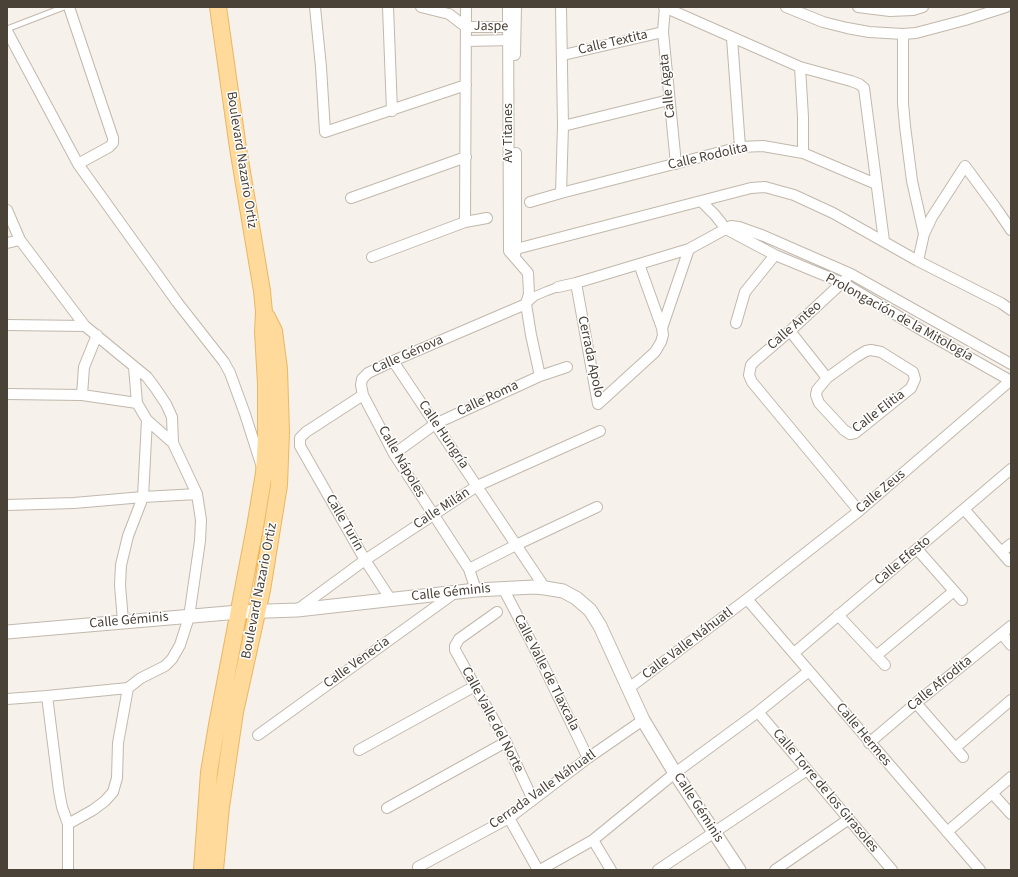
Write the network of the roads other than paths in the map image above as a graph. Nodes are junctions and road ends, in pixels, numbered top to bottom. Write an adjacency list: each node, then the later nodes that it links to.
1 (64, 7): 19 (lane)
2 (69, 7): 34 (street)
3 (218, 7): 62 (main road, Boulevard Nazario Ortiz)
4 (315, 7): 29 (street)
5 (388, 7): 29 (street)
6 (421, 7): 17 (street)
7 (466, 7): 17 (street)
8 (508, 7): 18 (street, Av Titanes)
9 (516, 7): 18 (street, Av Titanes)
10 (561, 7): 25 (street)
11 (664, 7): 20 (street, Calle Agata); 22 (street)
12 (786, 7): 16 (street)
13 (858, 7): 14 (street)
14 (923, 7)
15 (1006, 7): 21 (street)
16 (802, 10): 21 (street)
17 (466, 26): 18 (street, Jaspe); 24 (street)
18 (512, 27): 23 (street, Av Titanes)
19 (7, 30): 34 (street)
20 (662, 32): 25 (street, Calle Textita); 28 (street, Calle Agata)
21 (903, 34): 46 (street)
22 (732, 38): 26 (street); 31 (street)
23 (512, 40): 24 (street, Jaspe); 51 (street, Av Titanes)
24 (466, 41): 27 (street)
25 (563, 55): 30 (street)
26 (800, 67): 32 (street); 36 (street)
27 (466, 85): 29 (street); 33 (street)
28 (669, 100): 30 (street); 35 (street, Calle Agata)
29 (392, 111)
30 (563, 126): 37 (street)
31 (740, 147): 32 (street, Calle Rodolita); 35 (street, Calle Rodolita)
32 (803, 153): 36 (street, Calle Rodolita)
33 (466, 156): 38 (street); 43 (street)
34 (78, 164): 86 (street)
35 (676, 164): 37 (street, Calle Rodolita)
36 (876, 184): 48 (street)
37 (561, 193): 40 (street, Calle Rodolita)
38 (352, 198)
39 (702, 201): 44 (street); 48 (street); 51 (street)
40 (530, 202)
41 (7, 210): 47 (street)
42 (487, 218): 43 (street)
43 (465, 222): 53 (street)
44 (726, 229): 50 (street); 52 (street, Prolongación de la Mitología); 56 (street, Prolongación de la Mitología)
45 (1011, 230): 46 (street)
46 (924, 234): 54 (street)
47 (20, 240): 49 (street); 65 (street)
48 (884, 241): 54 (street)
49 (7, 244)
50 (689, 249): 55 (street); 66 (street, Cerrada Apolo)
51 (515, 253): 60 (street)
52 (776, 255): 58 (street, Prolongación de la Mitología); 63 (street)
53 (372, 257)
54 (918, 260): 61 (street)
55 (639, 264): 57 (street); 66 (street)
56 (851, 274): 58 (street, Calle Anteo); 70 (street, Prolongación de la Mitología)
57 (576, 283): 59 (street); 66 (street, Cerrada Apolo)
58 (843, 283): 67 (street, Calle Anteo); 75 (street, Prolongación de la Mitología)
59 (558, 288): 60 (street)
60 (526, 304): 69 (street, Calle Génova); 73 (street)
61 (1011, 310)
62 (264, 312): 86 (main road, Boulevard Nazario Ortiz); 111 (main road, Boulevard Nazario Ortiz)
63 (736, 323)
64 (7, 325): 65 (street)
65 (85, 326): 68 (street)
66 (662, 328)
67 (790, 331): 74 (street); 93 (street, Calle Anteo)
68 (97, 335): 71 (street); 78 (street)
69 (393, 361): 77 (street, Calle Génova); 81 (street, Calle Hungría)
70 (1011, 364)
71 (134, 367): 79 (street); 83 (street)
72 (567, 367): 73 (street, Calle Roma)
73 (540, 376): 81 (street, Calle Roma)
74 (827, 378): 74 (street, Calle Elitia)
75 (1011, 381): 93 (street, Calle Zeus)
76 (7, 394): 78 (street)
77 (364, 394): 84 (street, Calle Nápoles); 99 (street, Calle Turín)
78 (82, 395): 79 (street)
79 (137, 403): 80 (street)
80 (147, 420): 83 (street); 89 (street)
81 (436, 424): 84 (street, Calle Roma); 87 (street, Calle Hungría)
82 (600, 431): 87 (street, Calle Milán)
83 (173, 443): 88 (street)
84 (394, 454): 94 (street, Calle Nápoles)
85 (1011, 468): 92 (street, Calle Efesto)
86 (264, 473): 112 (main road, Boulevard Nazario Ortiz)
87 (477, 486): 94 (street, Calle Milán); 96 (street, Calle Hungría)
88 (197, 494): 89 (street); 115 (street)
89 (143, 497): 90 (street); 116 (street)
90 (7, 505)
91 (597, 507): 96 (street)
92 (964, 509): 97 (street, Calle Efesto); 98 (street)
93 (859, 511): 107 (street, Calle Zeus)
94 (433, 515): 99 (street, Calle Milán); 101 (street, Calle Nápoles)
95 (1011, 544): 98 (street)
96 (516, 545): 101 (street); 103 (street, Calle Hungría)
97 (917, 549): 105 (street); 114 (street, Calle Efesto)
98 (1001, 552): 100 (street)
99 (365, 560): 108 (street, Calle Turín); 110 (street, Calle Milán)
100 (1009, 561)
101 (469, 569): 104 (street, Calle Nápoles)
102 (503, 588): 103 (street, Calle Géminis); 104 (street, Calle Géminis); 140 (street, Calle Valle de Tlaxcala)
103 (546, 588): 127 (street, Calle Géminis)
104 (476, 590): 106 (street, Calle Géminis)
105 (954, 591): 109 (street); 122 (street)
106 (456, 592): 108 (street, Calle Géminis); 134 (street, Calle Venecia)
107 (747, 599): 121 (street, Calle Hermes); 127 (street, Calle Valle Náhuatl)
108 (391, 600): 110 (street, Calle Géminis)
109 (962, 600)
110 (297, 610): 111 (street, Calle Géminis)
111 (257, 611): 112 (street, Calle Géminis); 158 (main road, Boulevard Nazario Ortiz)
112 (239, 612): 115 (street, Calle Géminis); 157 (main road, Boulevard Nazario Ortiz)
113 (497, 612): 125 (street, Calle Valle del Norte)
114 (838, 615): 121 (street, Calle Efesto); 122 (street)
115 (188, 617): 116 (street, Calle Géminis); 126 (street)
116 (123, 621): 118 (street, Calle Géminis)
117 (1011, 626): 119 (street, Calle Afrodita)
118 (7, 632)
119 (1002, 634): 120 (street); 131 (street, Calle Afrodita)
120 (1011, 645)
121 (794, 653): 124 (street, Calle Hermes)
122 (876, 656): 123 (street)
123 (885, 665)
124 (809, 671): 132 (street); 136 (street, Calle Hermes)
125 (475, 686): 135 (street, Calle Valle del Norte); 138 (street)
126 (128, 688): 128 (street); 150 (street)
127 (630, 688): 133 (street, Calle Géminis)
128 (47, 696): 129 (street); 150 (street)
129 (7, 699)
130 (1011, 700): 137 (street)
131 (916, 703): 136 (street, Calle Afrodita); 137 (street)
132 (758, 712): 141 (street, Calle Torre de los Girasoles); 142 (street)
133 (643, 720): 140 (street, Cerrada Valle Náhuatl); 142 (street, Calle Géminis)
134 (258, 735)
135 (506, 742): 145 (street, Calle Valle del Norte); 146 (street)
136 (869, 743): 152 (street, Calle Hermes)
137 (955, 748): 139 (street)
138 (359, 750)
139 (963, 757)
140 (588, 758): 145 (street, Cerrada Valle Náhuatl)
141 (807, 770): 149 (street, Calle Torre de los Girasoles); 151 (street)
142 (675, 773): 151 (street, Calle Géminis); 153 (street)
143 (1011, 777): 144 (street)
144 (992, 793): 147 (street); 152 (street)
145 (532, 800): 148 (street, Cerrada Valle Náhuatl)
146 (387, 808)
147 (1011, 814)
148 (509, 818): 154 (street, Cerrada Valle Náhuatl); 159 (street)
149 (849, 819): 155 (street, Calle Torre de los Girasoles); 163 (street)
150 (68, 824): 156 (street)
151 (714, 832): 161 (street); 162 (street, Calle Géminis)
152 (947, 832): 164 (street, Calle Hermes)
153 (593, 840): 159 (street); 160 (street)
154 (418, 867)
155 (888, 869)
156 (68, 870)
157 (202, 870)
158 (215, 870)
159 (539, 870)
160 (611, 870)
161 (658, 870)
162 (739, 870)
163 (775, 870)
164 (980, 870)

